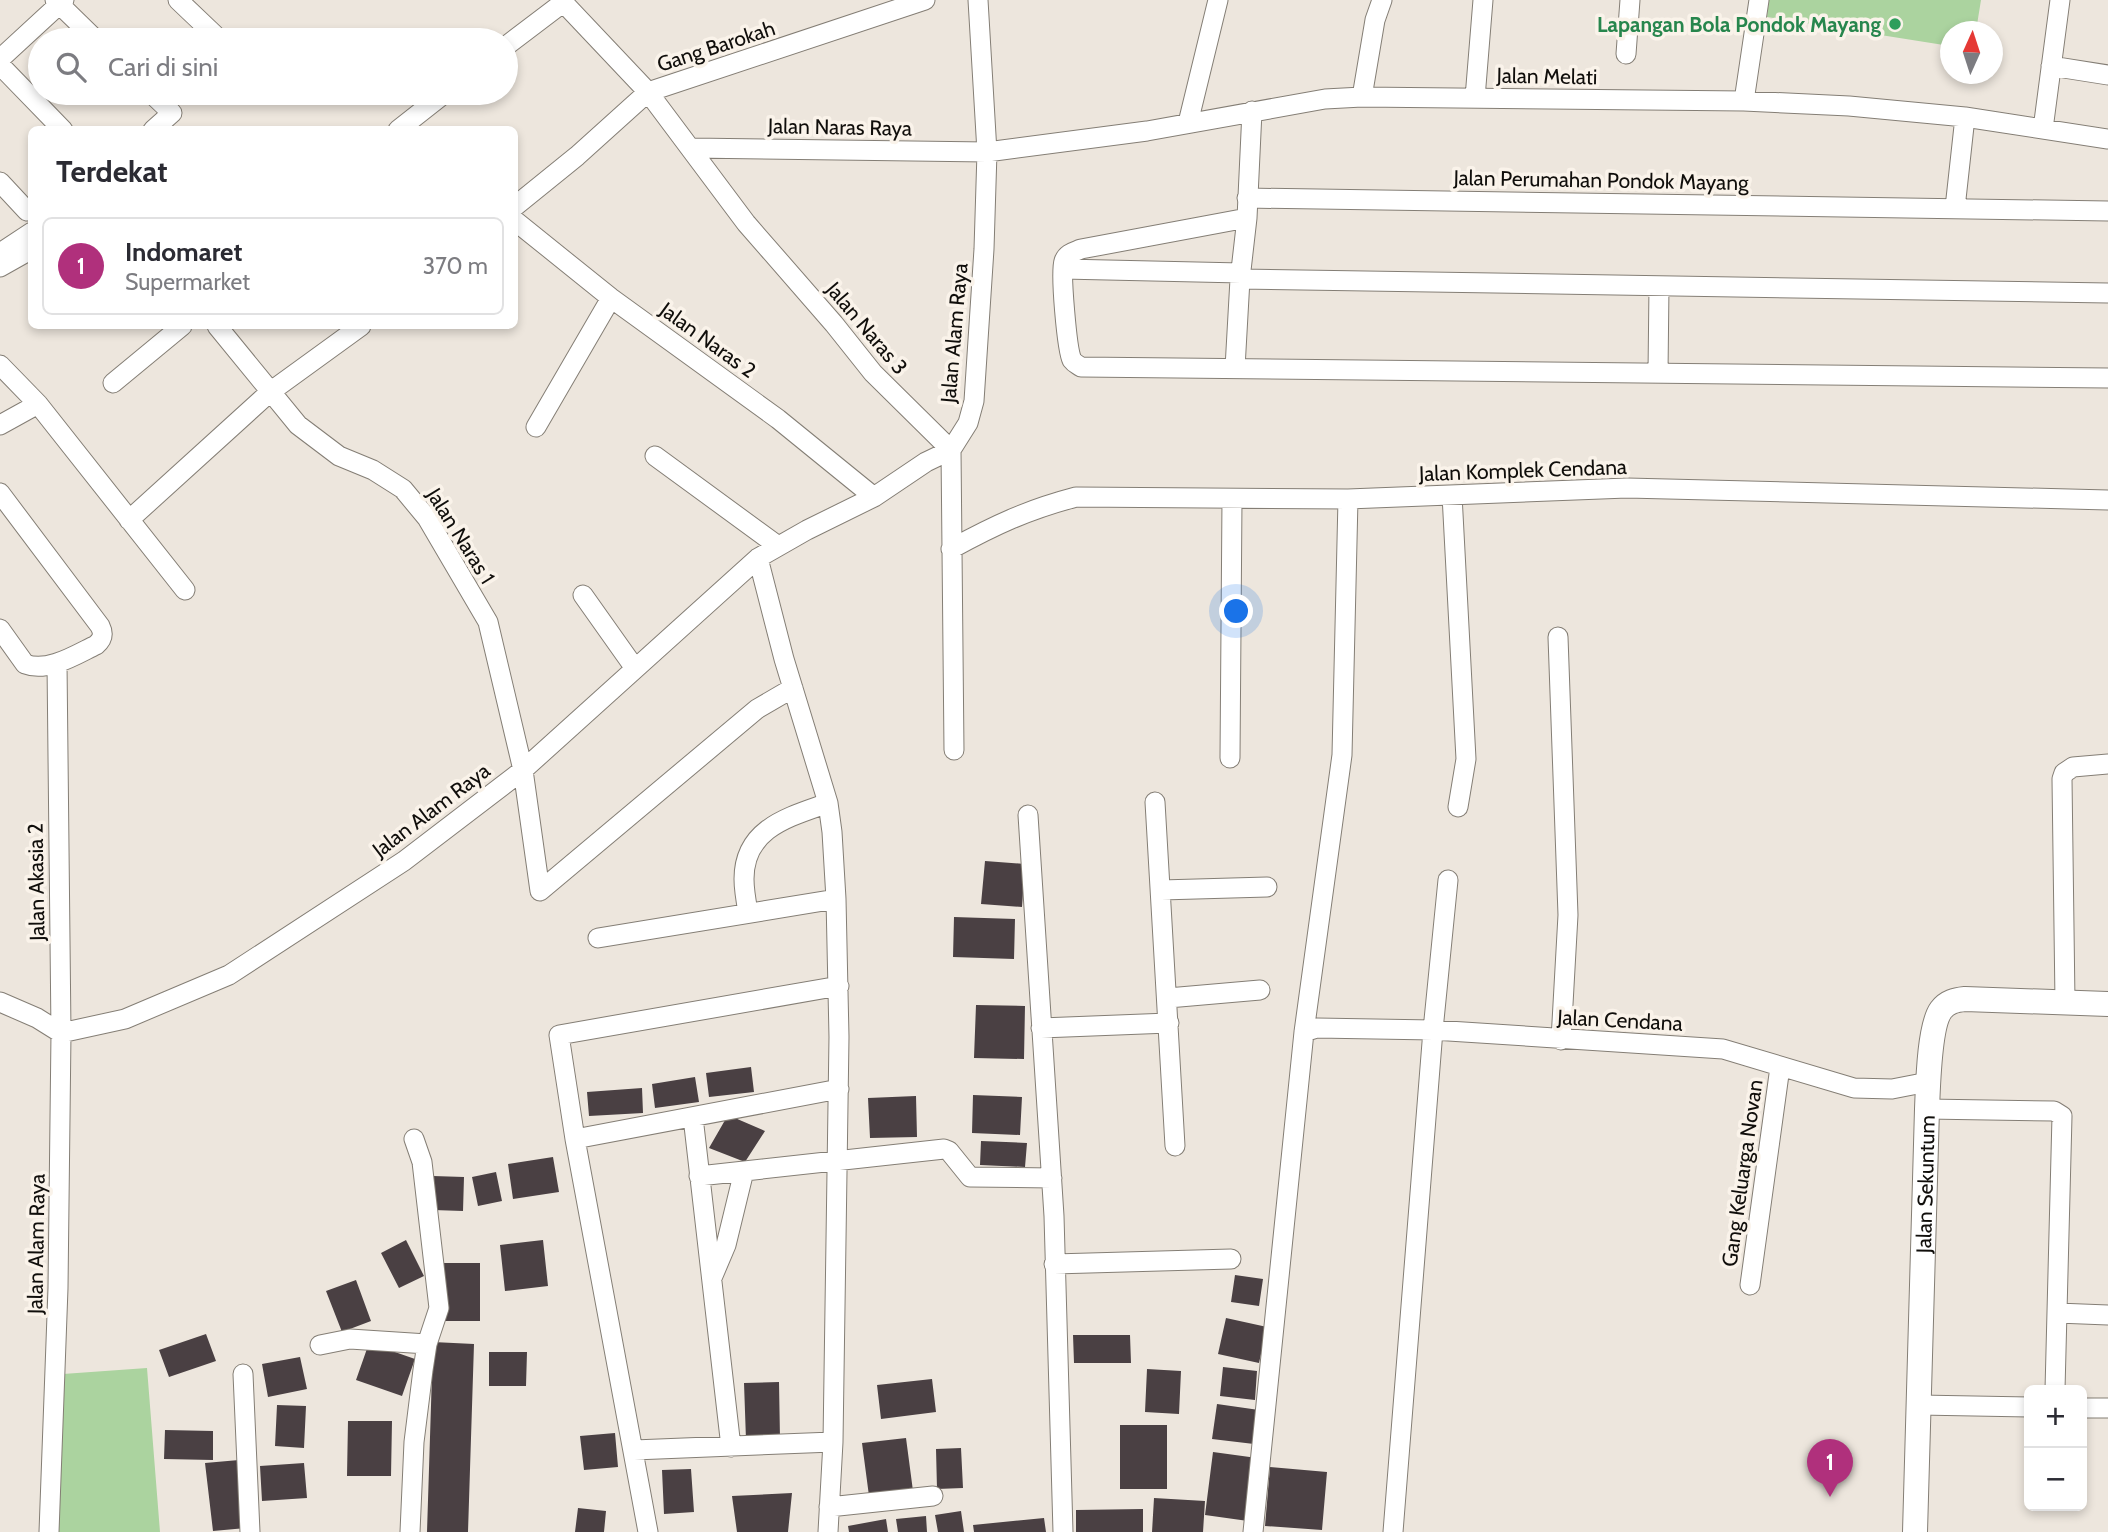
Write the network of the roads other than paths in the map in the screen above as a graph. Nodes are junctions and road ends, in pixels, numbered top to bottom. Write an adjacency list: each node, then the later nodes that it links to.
1 (178, 0): 14 (street)
2 (925, 0): 22 (street, Gang Barokah)
3 (978, 0): 39 (street, Jalan Alam Raya)
4 (1218, 0): 33 (street)
5 (1382, 0): 24 (street)
6 (1483, 0): 25 (street)
7 (1630, 0): 17 (street)
8 (1759, 0): 26 (street)
9 (2060, 0): 20 (street)
10 (60, 1): 12 (street); 13 (street)
11 (563, 1): 16 (street); 22 (street, Jalan Naras 3)
12 (32, 28)
13 (85, 28)
14 (207, 28)
15 (28, 32): 18 (street)
16 (518, 37)
17 (1626, 54)
18 (0, 59)
19 (0, 65): 23 (street)
20 (2051, 66): 21 (street); 36 (street)
21 (2108, 75)
22 (648, 92): 38 (street, Jalan Naras 3); 42 (street, Gang Barokah)
23 (28, 93)
24 (1362, 97): 25 (street, Jalan Melati); 30 (street, Jalan Melati)
25 (1475, 97): 26 (street, Jalan Melati)
26 (1744, 101): 31 (street, Jalan Melati)
27 (39, 105): 34 (street)
28 (164, 105): 35 (street)
29 (434, 105): 32 (street)
30 (1252, 111): 33 (street, Jalan Melati); 41 (street)
31 (1965, 117): 36 (street, Jalan Melati); 43 (street)
32 (421, 122)
33 (1188, 123): 39 (street, Jalan Melati)
34 (60, 126)
35 (157, 126)
36 (2043, 129): 37 (street, Jalan Melati)
37 (2108, 139)
38 (692, 148): 39 (street, Jalan Naras Raya); 69 (street, Jalan Naras 3)
39 (988, 152): 69 (street, Jalan Alam Raya)
40 (0, 182): 44 (street)
41 (1247, 198): 43 (street, Jalan Perumahan Pondok Mayang); 46 (street)
42 (518, 204)
43 (1955, 208): 45 (street, Jalan Perumahan Pondok Mayang)
44 (28, 210)
45 (2108, 211)
46 (1247, 218): 52 (street); 53 (street)
47 (518, 223): 56 (street, Jalan Naras 2)
48 (28, 235): 50 (street)
49 (28, 251): 51 (street)
50 (0, 253)
51 (0, 267)
52 (1063, 269): 53 (street); 61 (street)
53 (1241, 276): 54 (street); 61 (street)
54 (1659, 286): 55 (street); 62 (street)
55 (2108, 293)
56 (611, 298): 68 (street); 73 (street, Jalan Naras 2)
57 (178, 329): 64 (street)
58 (219, 329): 65 (street, Jalan Naras 1)
59 (357, 329): 65 (street)
60 (0, 365): 66 (street)
61 (1235, 368): 62 (street)
62 (1658, 373): 63 (street)
63 (2108, 378)
64 (113, 383)
65 (270, 392): 77 (street); 91 (street, Jalan Naras 1)
66 (38, 404): 67 (street); 77 (street)
67 (0, 425)
68 (536, 427)
69 (951, 450): 73 (street, Jalan Alam Raya); 79 (street)
70 (655, 456): 78 (street)
71 (0, 493): 85 (street)
72 (1452, 495): 75 (street, Jalan Komplek Cendana); 76 (street, Jalan Komplek Cendana); 94 (street)
73 (874, 496): 78 (street, Jalan Alam Raya)
74 (1233, 499): 75 (street, Jalan Komplek Cendana); 79 (street, Jalan Komplek Cendana); 89 (street)
75 (1348, 499): 112 (street)
76 (2108, 500)
77 (129, 520): 81 (street)
78 (778, 546): 80 (street, Jalan Alam Raya)
79 (951, 549): 88 (street)
80 (758, 558): 86 (street, Jalan Alam Raya); 87 (street)
81 (185, 590)
82 (583, 595): 86 (street)
83 (0, 629): 85 (street)
84 (1558, 637): 113 (street)
85 (57, 663): 111 (street, Jalan Akasia 2)
86 (634, 667): 91 (street, Jalan Alam Raya)
87 (793, 688): 91 (street, Jalan Naras 1); 93 (street)
88 (954, 750)
89 (1230, 758)
90 (2108, 764): 106 (street)
91 (523, 770): 111 (street, Jalan Alam Raya)
92 (1155, 802): 98 (street)
93 (828, 803): 99 (street); 100 (street)
94 (1458, 807)
95 (1028, 815): 109 (street)
96 (1448, 880): 110 (street)
97 (1267, 887): 98 (street)
98 (1161, 890): 104 (street)
99 (836, 899): 100 (street); 102 (street)
100 (748, 912): 101 (street)
101 (597, 938)
102 (839, 986): 116 (street); 120 (street)
103 (1260, 990): 104 (street)
104 (1168, 998): 108 (street)
105 (0, 1002): 111 (street)
106 (2065, 1002): 107 (street, Jalan Sekuntum); 115 (street, Jalan Sekuntum)
107 (2108, 1004)
108 (1169, 1023): 109 (street); 121 (street)
109 (1041, 1028): 125 (street)
110 (1433, 1030): 112 (street, Jalan Cendana); 113 (street, Jalan Cendana); 152 (street)
111 (61, 1032): 145 (street, Jalan Alam Raya)
112 (1304, 1032): 151 (street)
113 (1561, 1040): 114 (street, Jalan Cendana)
114 (1780, 1067): 115 (street, Jalan Cendana); 129 (street, Gang Keluarga Novan)
115 (1928, 1082): 117 (street, Jalan Sekuntum)
116 (839, 1089): 118 (street); 122 (street)
117 (1927, 1109): 130 (street); 136 (street, Jalan Sekuntum)
118 (693, 1117): 120 (street); 124 (street)
119 (414, 1139): 132 (street)
120 (575, 1139): 142 (street)
121 (1175, 1146)
122 (836, 1160): 123 (street); 125 (street); 140 (street)
123 (744, 1171): 124 (street); 128 (street)
124 (699, 1176): 128 (street)
125 (1052, 1178): 127 (street)
126 (1231, 1259): 127 (street)
127 (1054, 1264): 150 (street)
128 (712, 1279): 141 (street)
129 (1749, 1285)
130 (2057, 1313): 131 (street); 135 (street)
131 (2108, 1315)
132 (427, 1344): 133 (street); 147 (street)
133 (320, 1345)
134 (243, 1374): 146 (street)
135 (2055, 1385)
136 (1919, 1405): 137 (street); 153 (street, Jalan Sekuntum)
137 (2024, 1407)
138 (2087, 1408): 139 (street)
139 (2108, 1408)
140 (833, 1442): 141 (street); 144 (street)
141 (731, 1447): 142 (street)
142 (634, 1450): 148 (street)
143 (933, 1496): 144 (street)
144 (829, 1507): 149 (street)
145 (50, 1532)
146 (250, 1532)
147 (410, 1532)
148 (649, 1532)
149 (828, 1532)
150 (1063, 1532)
151 (1253, 1532)
152 (1393, 1532)
153 (1915, 1532)

